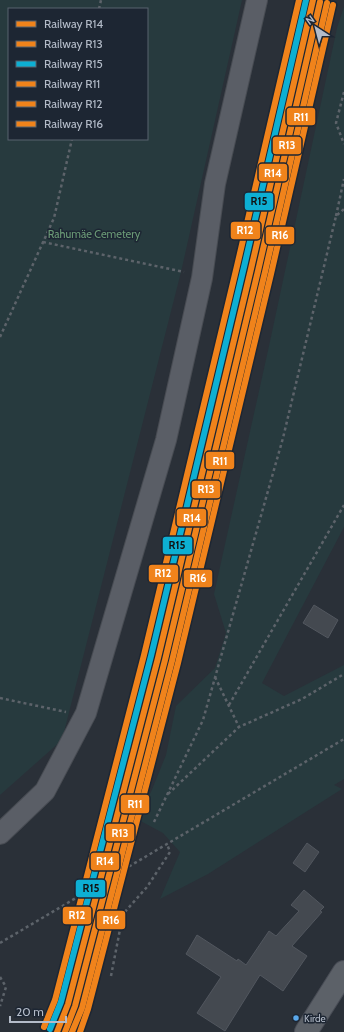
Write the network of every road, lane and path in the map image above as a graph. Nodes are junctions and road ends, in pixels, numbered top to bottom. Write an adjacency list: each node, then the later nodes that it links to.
1 (257, 0): 9 (lane)
2 (344, 92): 4 (path)
3 (72, 140): 8 (path)
4 (344, 144)
5 (344, 179): 7 (path)
6 (344, 209): 7 (path)
7 (336, 216): 13 (path)
8 (43, 242): 9 (path); 10 (path)
9 (202, 278): 16 (lane)
10 (0, 337)
11 (344, 505): 15 (path)
12 (344, 674): 17 (path)
13 (215, 677): 15 (path); 19 (path)
14 (0, 698): 16 (path)
15 (229, 705): 17 (path)
16 (86, 713): 21 (lane)
17 (239, 727): 19 (path)
18 (344, 739): 22 (path)
19 (166, 796): 20 (path)
20 (154, 822)
21 (0, 834)
22 (167, 844): 23 (path); 25 (path)
23 (0, 943)
24 (344, 972): 28 (main road)
25 (110, 976)
26 (0, 977): 27 (path)
27 (0, 1006)
28 (306, 1032)

